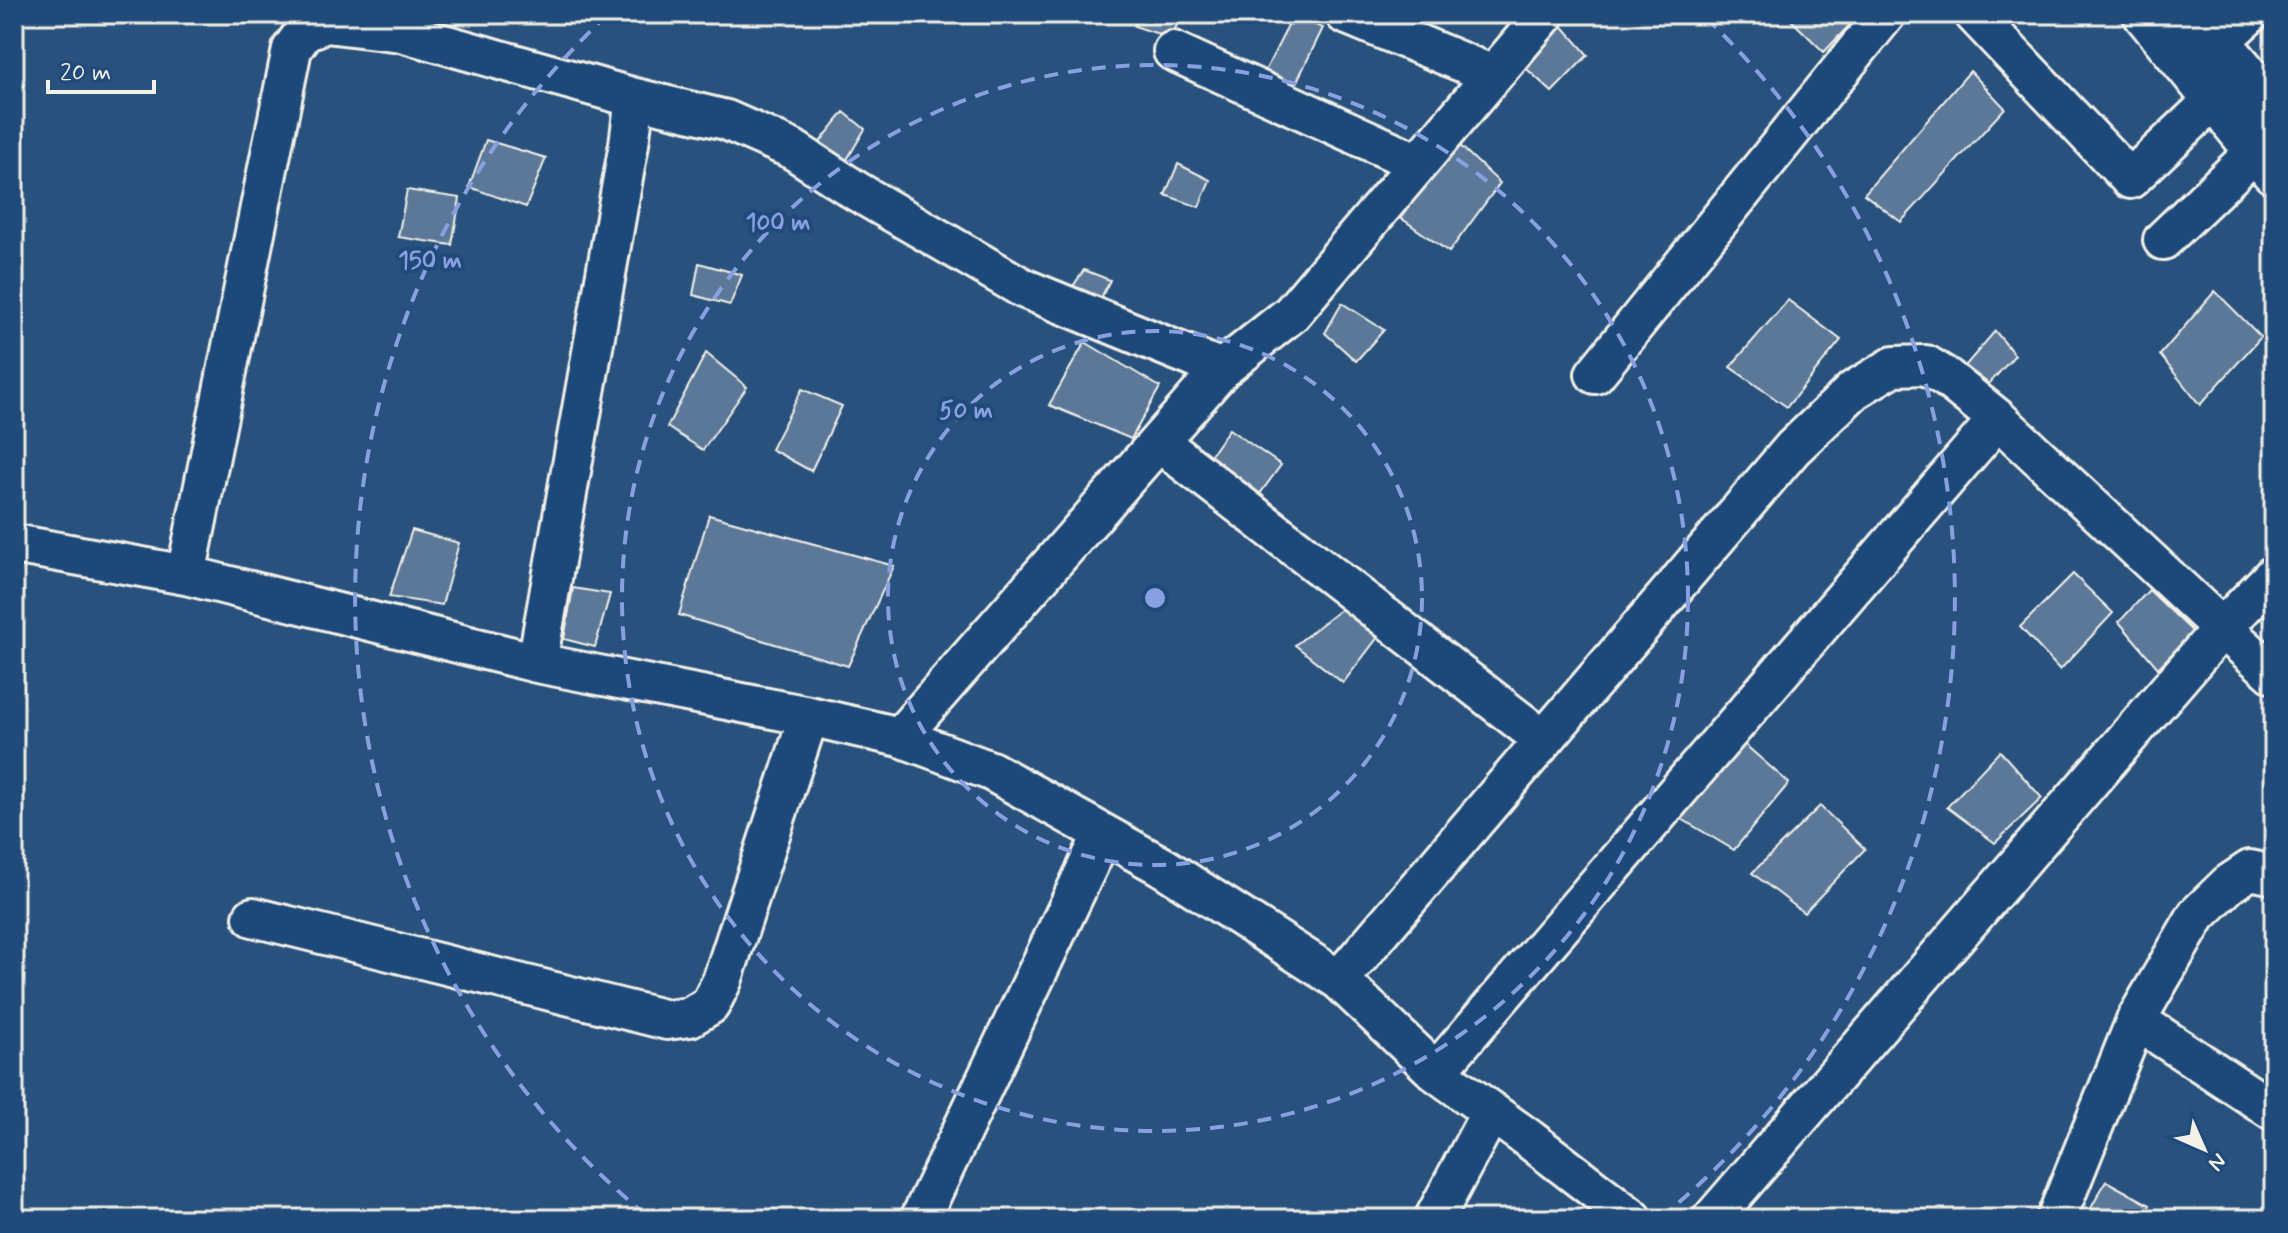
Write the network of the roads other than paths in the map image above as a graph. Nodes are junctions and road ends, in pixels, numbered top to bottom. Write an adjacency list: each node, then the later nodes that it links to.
1 (1345, 14): 10 (street)
2 (1545, 14): 10 (street)
3 (1886, 14): 18 (street)
4 (1974, 14): 12 (street)
5 (2146, 14): 12 (main road)
6 (2250, 14): 8 (street)
7 (404, 23): 11 (street); 22 (street)
8 (2206, 28): 13 (main road)
9 (1173, 51): 15 (street)
10 (1493, 75): 15 (street)
11 (635, 98): 17 (street); 25 (street)
12 (2215, 99): 14 (main road)
13 (2274, 108)
14 (2265, 161): 16 (street)
15 (1418, 163): 17 (street)
16 (2163, 240)
17 (1222, 369): 20 (street)
18 (1595, 374)
19 (1998, 419): 24 (street); 29 (street); 35 (street)
20 (1159, 442): 28 (street); 29 (street)
21 (14, 544): 22 (street)
22 (186, 575): 25 (street)
23 (2274, 575): 24 (street)
24 (2222, 628): 26 (street); 41 (street)
25 (537, 663): 27 (street)
26 (2274, 674)
27 (809, 716): 28 (street); 32 (street)
28 (900, 737): 30 (street)
29 (1544, 740): 33 (street)
30 (1103, 834): 33 (street); 38 (street)
31 (2274, 875): 34 (street)
32 (253, 917)
33 (1339, 980): 35 (street)
34 (2136, 1020): 36 (street); 42 (street)
35 (1436, 1072): 37 (street)
36 (2274, 1111)
37 (1491, 1112): 39 (street); 40 (street)
38 (920, 1219)
39 (1434, 1219)
40 (1633, 1219)
41 (1712, 1219)
42 (2056, 1219)

